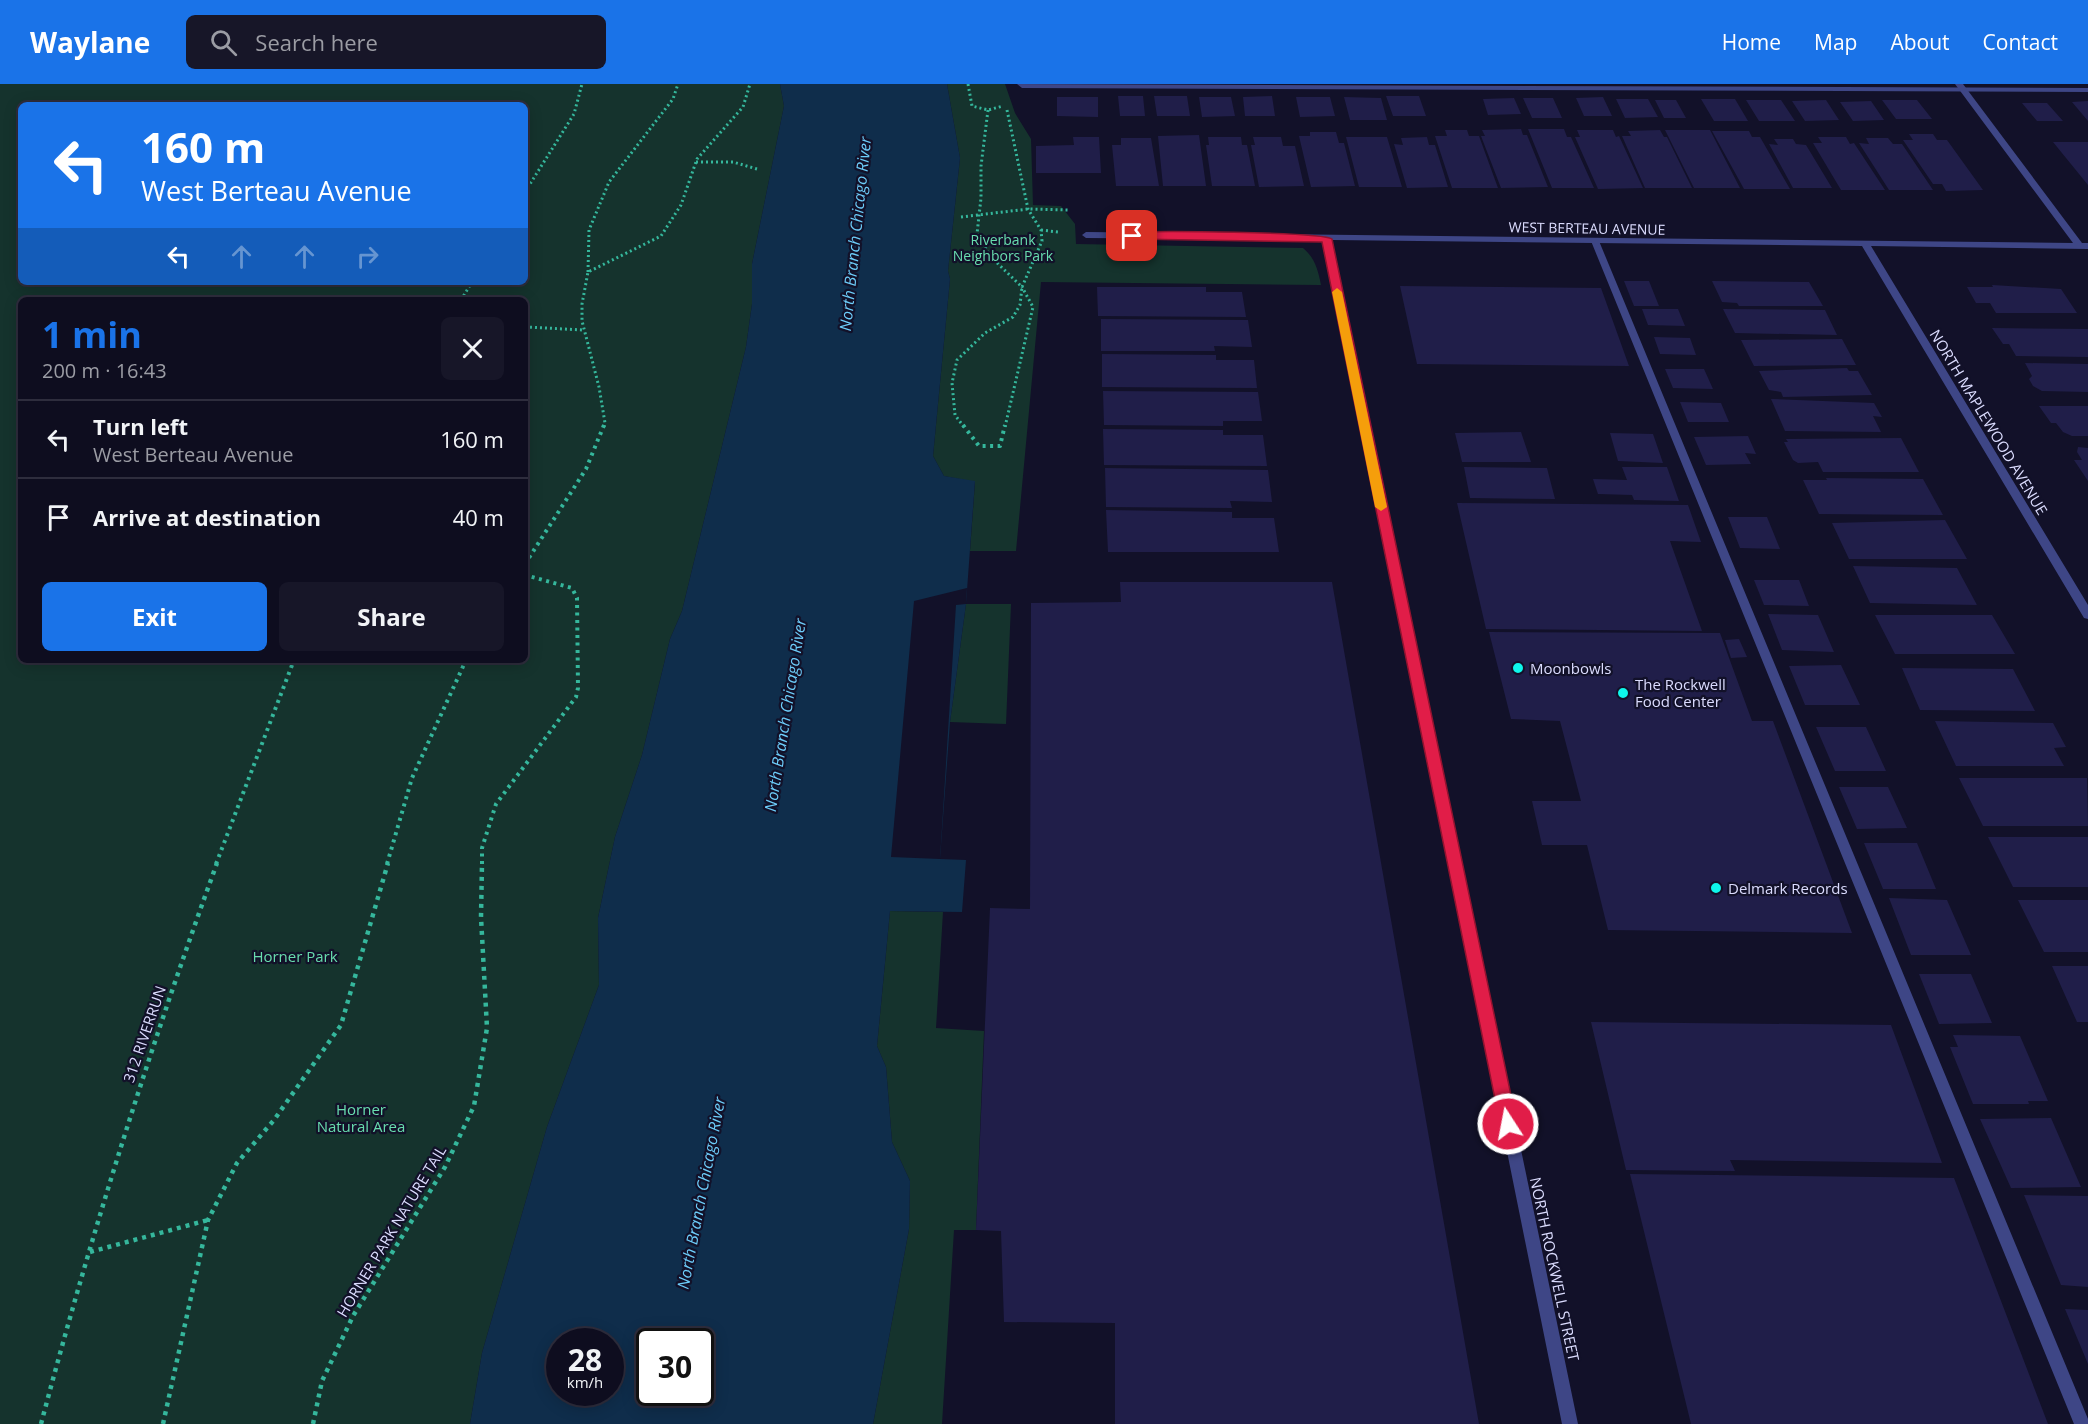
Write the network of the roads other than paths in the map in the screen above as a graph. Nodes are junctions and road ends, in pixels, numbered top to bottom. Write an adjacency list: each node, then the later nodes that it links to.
1 (1021, 84): 2 (street)
2 (1961, 87): 3 (street); 8 (street)
3 (2088, 90)
4 (1086, 236): 5 (street, WEST BERTEAU AVENUE)
5 (1327, 239): 6 (street, WEST BERTEAU AVENUE); 10 (street, NORTH ROCKWELL STREET)
6 (1595, 241): 7 (street, WEST BERTEAU AVENUE); 11 (street)
7 (1865, 244): 8 (street, WEST BERTEAU AVENUE); 9 (street, NORTH MAPLEWOOD AVENUE)
8 (2084, 246)
9 (2088, 615)
10 (1570, 1424)
11 (2082, 1424)

